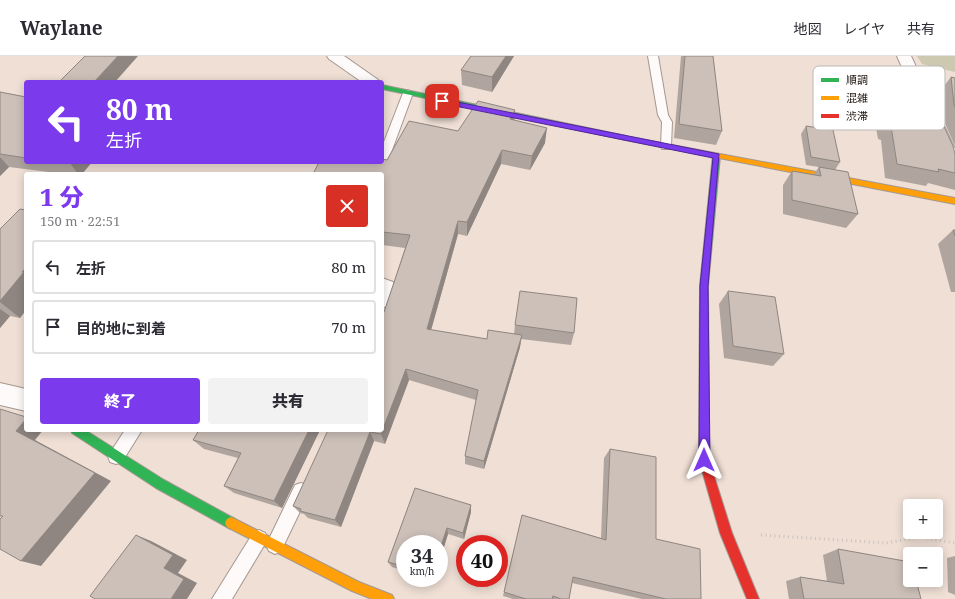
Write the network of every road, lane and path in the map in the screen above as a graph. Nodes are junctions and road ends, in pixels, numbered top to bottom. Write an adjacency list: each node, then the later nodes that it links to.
1 (334, 56): 5 (street)
2 (653, 56): 9 (lane)
3 (904, 56): 4 (street)
4 (909, 66)
5 (369, 80)
6 (384, 87): 7 (street)
7 (408, 93): 9 (street); 11 (lane)
8 (938, 130): 12 (street)
9 (666, 146): 10 (street)
10 (716, 156): 13 (street); 22 (street)
11 (384, 157)
12 (955, 179)
13 (955, 201)
14 (384, 283): 15 (lane)
15 (384, 297)
16 (0, 394): 17 (street)
17 (24, 400)
18 (79, 432): 20 (street)
19 (133, 432): 20 (lane)
20 (116, 456): 23 (street)
21 (306, 480): 23 (lane)
22 (726, 533): 24 (path); 27 (street)
23 (267, 542): 25 (lane); 26 (street)
24 (955, 543)
25 (221, 599)
26 (388, 599)
27 (753, 599)

